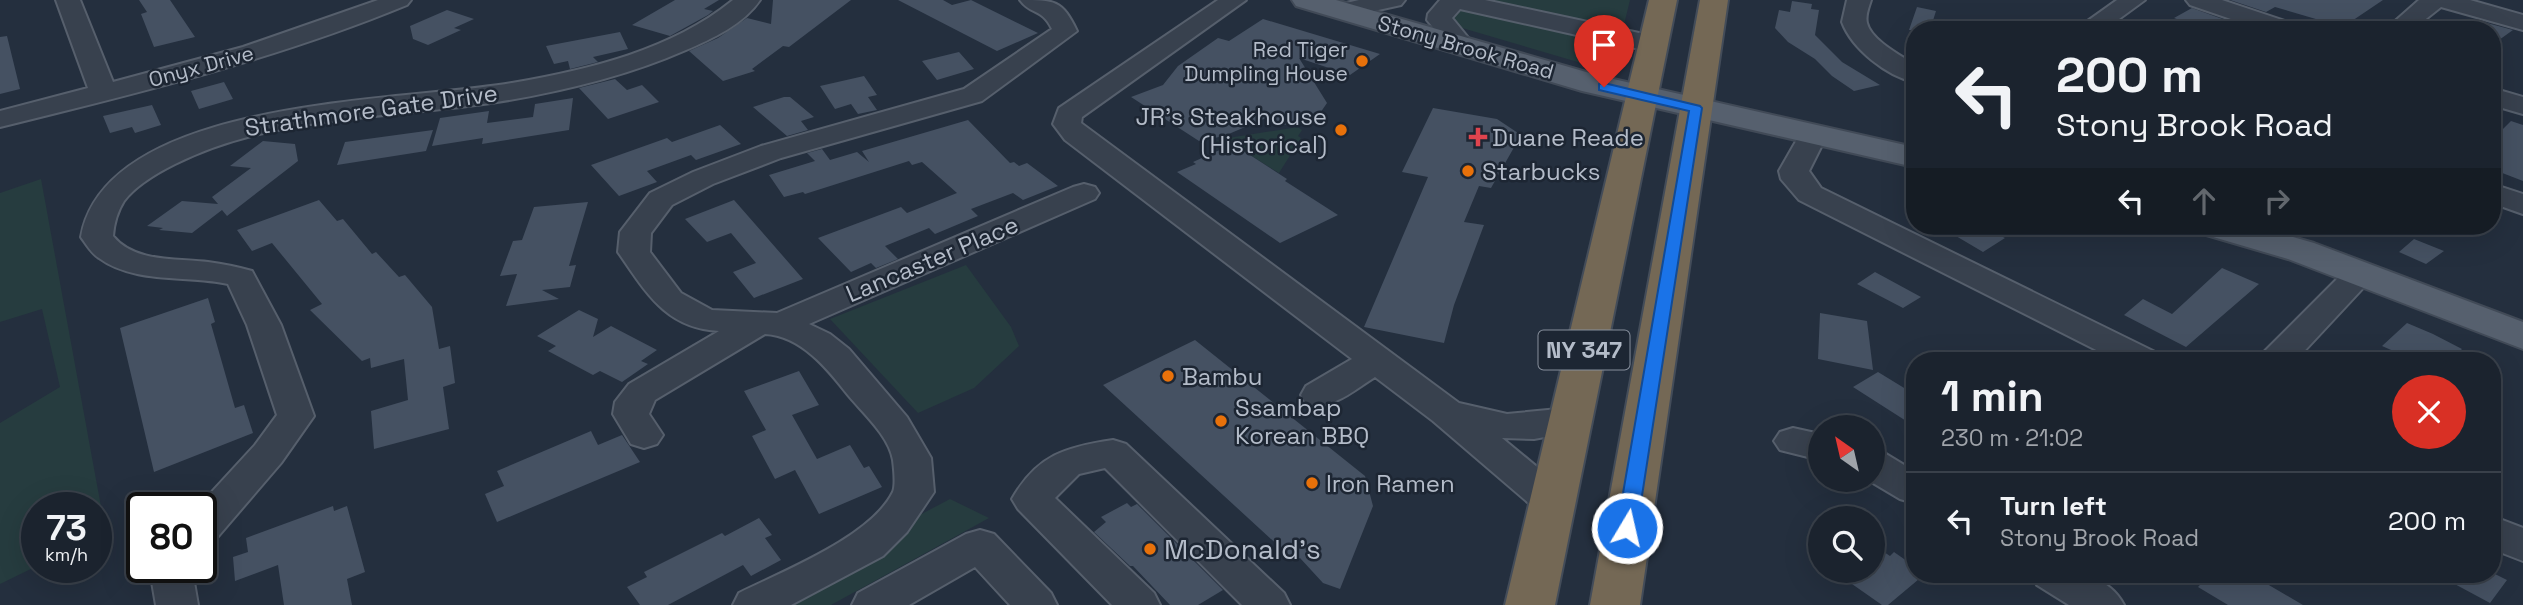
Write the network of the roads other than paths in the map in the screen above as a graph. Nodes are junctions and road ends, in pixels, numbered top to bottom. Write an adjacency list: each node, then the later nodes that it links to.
1 (68, 0): 24 (street)
2 (398, 0): 24 (street, Onyx Drive)
3 (748, 0): 49 (street, Strathmore Gate Drive)
4 (1032, 0): 37 (street)
5 (1234, 0): 41 (street)
6 (1306, 0): 16 (main road, Stony Brook Road)
7 (1393, 0): 16 (street)
8 (1453, 0): 21 (street); 22 (street)
9 (1663, 0): 21 (highway, NY 347)
10 (1714, 0): 28 (highway, NY 347)
11 (1859, 0): 23 (street)
12 (2133, 0): 17 (street)
13 (2198, 0): 18 (street)
14 (2434, 0): 19 (street)
15 (2444, 0): 20 (street)
16 (1342, 11): 22 (main road, Stony Brook Road)
17 (2101, 21)
18 (2261, 21)
19 (2408, 21)
20 (2523, 23)
21 (1653, 44): 25 (highway, NY 347)
22 (1461, 45): 25 (main road, Stony Brook Road)
23 (1906, 69)
24 (103, 92): 29 (street, Onyx Drive)
25 (1641, 96): 28 (main road, Stony Brook Road); 44 (highway, NY 347)
26 (2501, 99): 27 (street)
27 (2523, 106)
28 (1696, 108): 30 (main road, Stony Brook Road); 61 (highway, NY 347)
29 (0, 119)
30 (1813, 135): 31 (main road, Stony Brook Road); 39 (street)
31 (1906, 155)
32 (1084, 193): 37 (street, Lancaster Place)
33 (2501, 196): 34 (street)
34 (2523, 205)
35 (2247, 235): 36 (main road)
36 (2361, 273): 38 (main road); 40 (street)
37 (769, 323): 45 (street, Lancaster Place); 55 (street)
38 (2523, 336)
39 (2127, 352)
40 (2284, 352)
41 (1377, 360): 42 (street); 43 (street)
42 (1319, 395)
43 (1446, 412): 44 (street); 48 (street)
44 (1569, 421): 48 (highway, NY 347)
45 (644, 435)
46 (1885, 472): 47 (street)
47 (1906, 484)
48 (1552, 502): 60 (highway, NY 347)
49 (217, 511)
50 (2501, 535): 51 (street)
51 (2523, 546)
52 (173, 583): 54 (street)
53 (2067, 583): 62 (street)
54 (177, 605)
55 (754, 605)
56 (873, 605): 57 (street)
57 (1036, 605)
58 (1139, 605): 59 (street)
59 (1269, 605)
60 (1530, 605)
61 (1615, 605)
62 (2103, 605)

